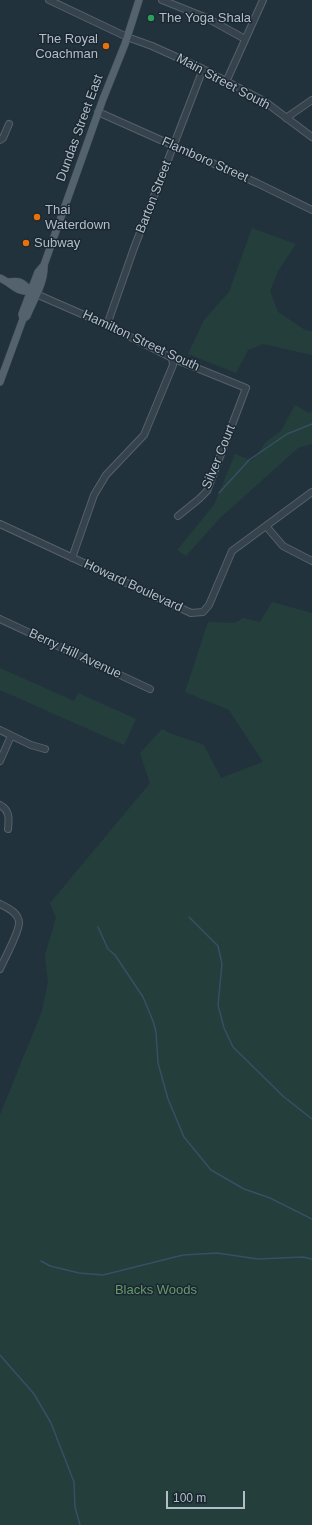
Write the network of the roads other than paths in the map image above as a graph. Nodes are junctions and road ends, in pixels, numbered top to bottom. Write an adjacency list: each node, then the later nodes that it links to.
1 (49, 0): 5 (street, Main Street South)
2 (140, 0): 5 (main road, Dundas Street East)
3 (162, 0): 6 (street)
4 (263, 0): 6 (street)
5 (127, 37): 7 (street, Main Street South); 10 (main road, Dundas Street East)
6 (245, 39): 8 (street)
7 (203, 69): 8 (street, Main Street South); 15 (street, Barton Street)
8 (226, 82): 11 (street, Main Street South)
9 (312, 100): 11 (street)
10 (98, 112): 15 (street, Flamboro Street); 18 (main road, Dundas Street East)
11 (286, 118): 13 (street, Main Street South)
12 (9, 124): 14 (street)
13 (312, 137)
14 (0, 140)
15 (173, 146): 16 (street, Flamboro Street); 19 (street, Barton Street)
16 (312, 210)
17 (0, 278): 18 (main road)
18 (34, 293): 19 (street, Hamilton Street South); 21 (main road, Dundas Street East)
19 (107, 325): 20 (street, Hamilton Street South)
20 (172, 358): 22 (street, Hamilton Street South); 27 (street)
21 (0, 382)
22 (246, 388): 24 (street, Silver Court)
23 (312, 492): 26 (street, Howard Boulevard)
24 (178, 516)
25 (0, 524): 27 (street, Howard Boulevard)
26 (266, 526): 27 (street, Howard Boulevard); 28 (street)
27 (72, 558)
28 (312, 561)
29 (0, 619): 30 (street, Berry Hill Avenue)
30 (150, 689)
31 (0, 730): 32 (street)
32 (12, 736): 33 (street); 34 (street)
33 (45, 749)
34 (0, 761)
35 (0, 805): 36 (street)
36 (8, 829)
37 (0, 904): 38 (street)
38 (0, 969)

